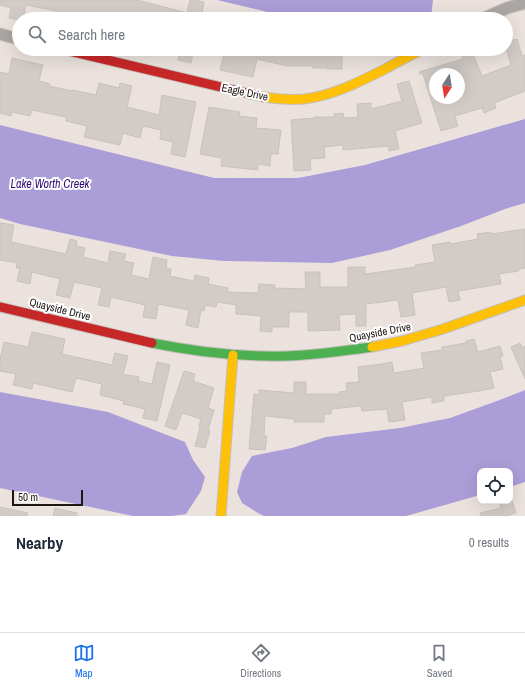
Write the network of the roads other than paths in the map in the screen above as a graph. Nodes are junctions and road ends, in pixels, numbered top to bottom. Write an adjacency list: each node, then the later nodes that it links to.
1 (525, 3): 2 (street)
2 (498, 12)
3 (0, 34): 4 (street)
4 (12, 37)
5 (91, 56): 6 (street, Eagle Drive)
6 (409, 56)
7 (525, 300): 9 (street, Quayside Drive)
8 (0, 307): 9 (street, Quayside Drive)
9 (233, 355): 10 (street)
10 (221, 516)

